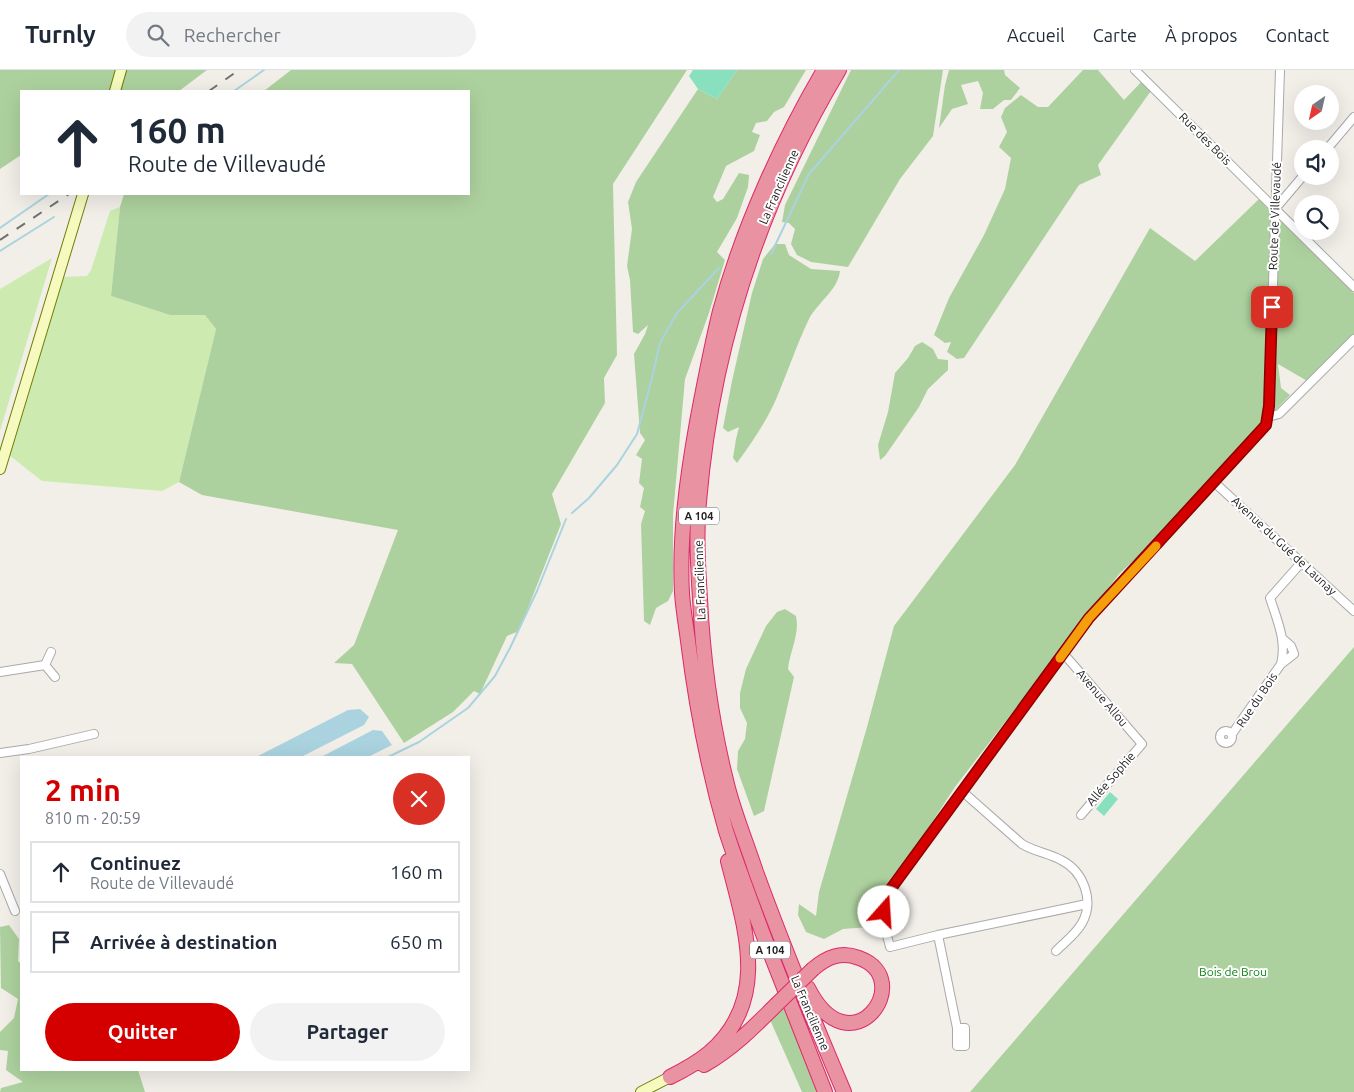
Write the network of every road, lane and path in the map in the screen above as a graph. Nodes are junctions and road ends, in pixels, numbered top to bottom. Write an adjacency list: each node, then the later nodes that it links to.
1 (121, 70): 6 (main road)
2 (824, 70): 29 (highway, La Francilienne / A 104)
3 (838, 70): 36 (highway, La Francilienne / A 104)
4 (1135, 70): 11 (street, Rue des Bois)
5 (1280, 70): 11 (street, Route de Villevaudé)
6 (114, 90)
7 (1354, 117): 8 (street)
8 (1334, 140)
9 (1295, 185): 11 (street)
10 (83, 195): 15 (main road)
11 (1275, 209): 12 (street, Rue des Bois); 14 (street, Route de Villevaudé)
12 (1354, 287)
13 (1354, 339): 14 (street)
14 (1268, 417): 16 (street)
15 (0, 469)
16 (1214, 482): 17 (street, Avenue du Gué de Launay); 20 (street)
17 (1301, 563): 18 (street, Avenue du Gué de Launay); 25 (street, Rue du Bois)
18 (1354, 611)
19 (51, 652): 21 (street)
20 (1063, 653): 26 (street, Avenue Allou); 28 (street)
21 (44, 665): 22 (street); 23 (street)
22 (0, 672)
23 (55, 677)
24 (94, 734): 27 (street)
25 (1232, 734)
26 (1142, 744): 30 (street, Allée Sophie)
27 (0, 754)
28 (963, 792): 32 (street); 34 (street)
29 (720, 806): 38 (highway); 41 (highway, La Francilienne / A 104)
30 (1081, 815)
31 (0, 874): 33 (street)
32 (1087, 904): 34 (street); 35 (street)
33 (15, 911)
34 (938, 935): 37 (street)
35 (1056, 951)
36 (794, 974): 38 (highway, bridge); 42 (highway, La Francilienne / A 104)
37 (957, 1028)
38 (672, 1080): 39 (main road); 40 (main road)
39 (641, 1092)
40 (654, 1092)
41 (825, 1092)
42 (844, 1092)

